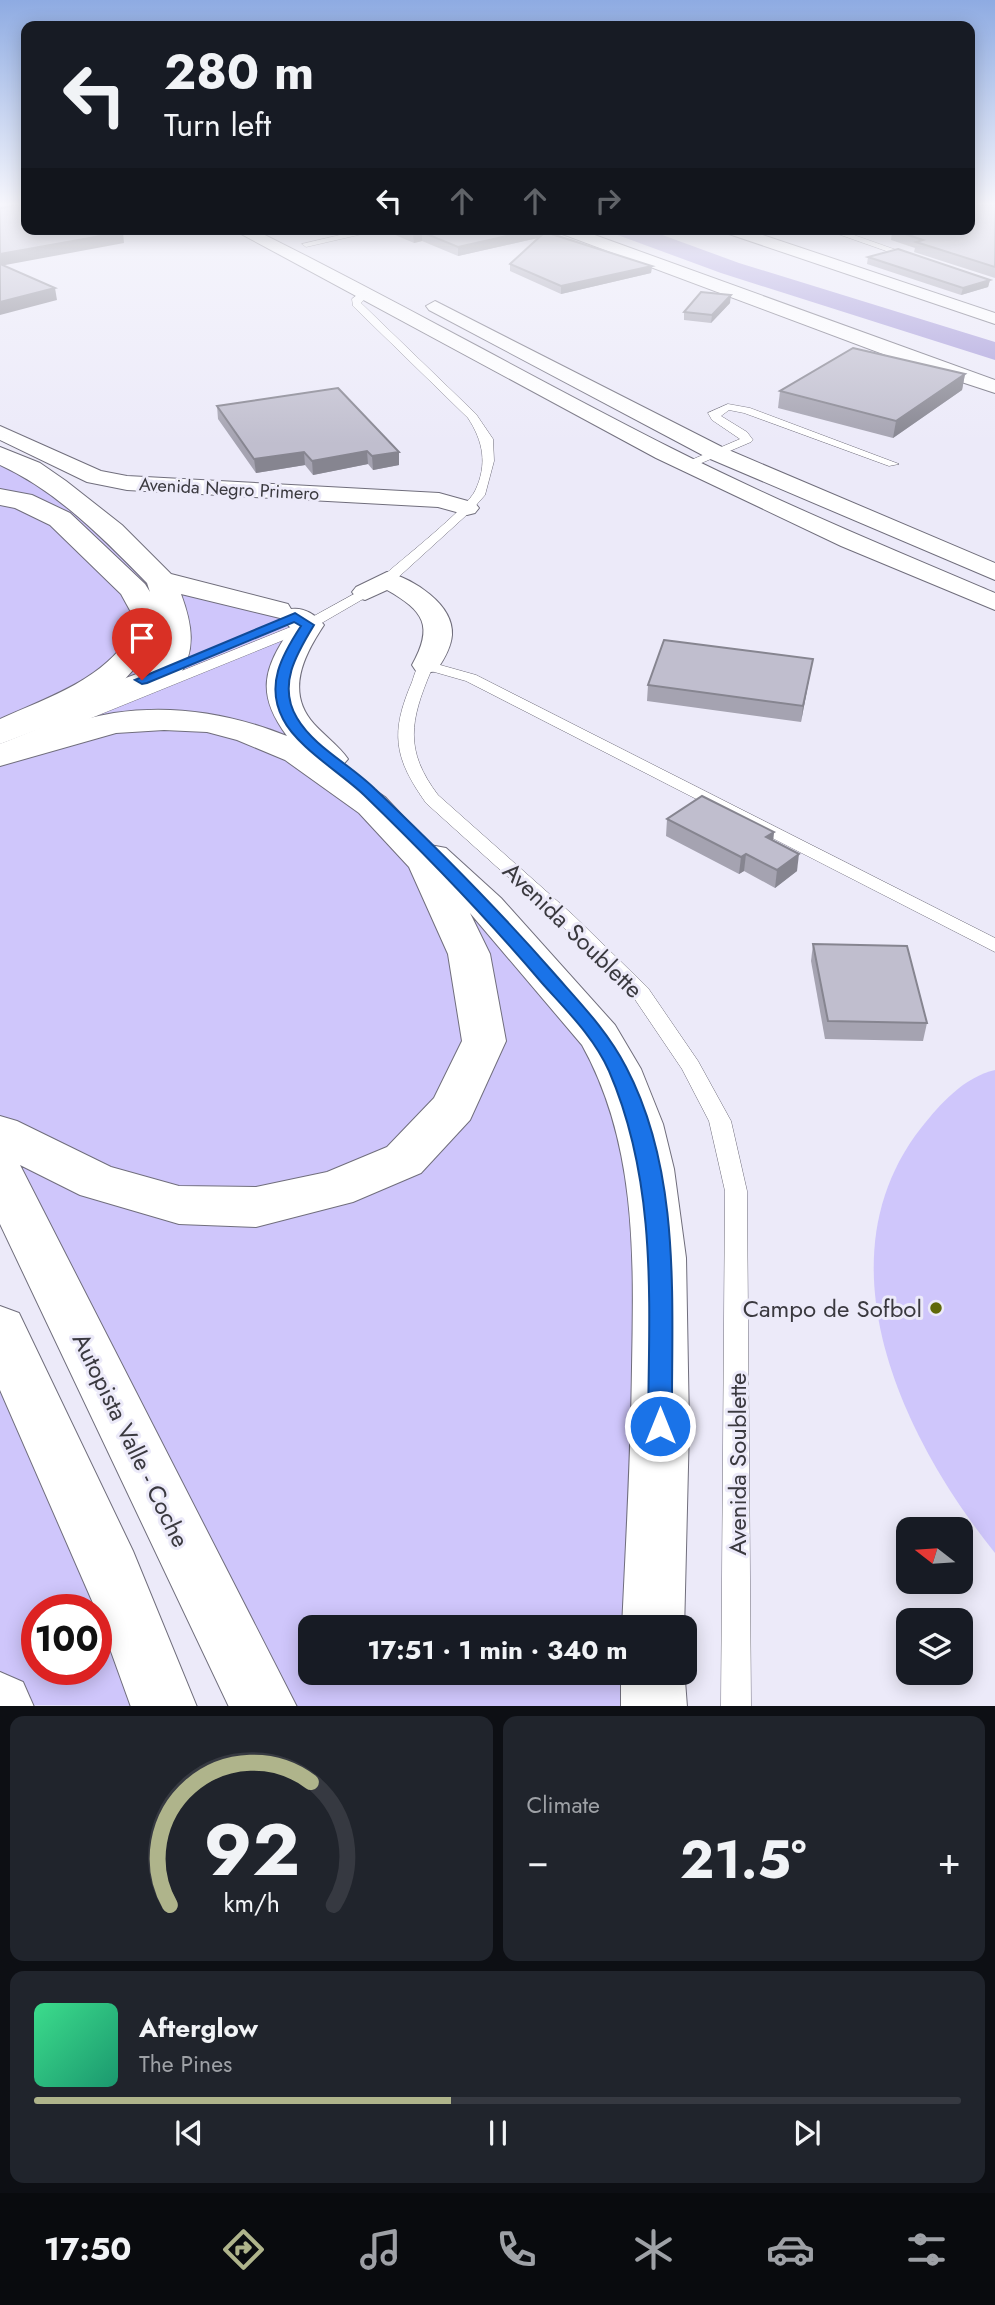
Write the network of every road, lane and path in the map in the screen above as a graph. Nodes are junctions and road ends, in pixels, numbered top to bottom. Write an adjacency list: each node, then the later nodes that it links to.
1 (351, 285): 5 (street)
2 (391, 285): 9 (street)
3 (713, 285): 7 (street)
4 (896, 285): 6 (street)
5 (366, 292): 12 (street); 14 (lane)
6 (995, 319)
7 (995, 387)
8 (0, 432): 14 (street, Avenida Negro Primero)
9 (716, 453): 11 (lane); 12 (lane); 15 (street)
10 (0, 455): 16 (highway)
11 (893, 464)
12 (688, 465): 18 (street)
13 (0, 497): 22 (highway)
14 (467, 508): 17 (lane)
15 (995, 572)
16 (161, 580): 19 (highway); 21 (highway)
17 (376, 586): 19 (lane); 20 (street, Avenida Soublette)
18 (995, 602)
19 (293, 617): 21 (lane); 23 (lane); 29 (highway)
20 (425, 664): 25 (lane); 34 (lane, Avenida Soublette)
21 (166, 671): 22 (street)
22 (0, 734)
23 (0, 750)
24 (0, 755): 26 (highway)
25 (995, 946)
26 (0, 1134)
27 (0, 1173): 32 (highway, Autopista Valle - Coche)
28 (0, 1329): 31 (highway)
29 (654, 1615)
30 (654, 1685): 33 (highway)
31 (164, 1706)
32 (264, 1706)
33 (654, 1706)
34 (736, 1706)

